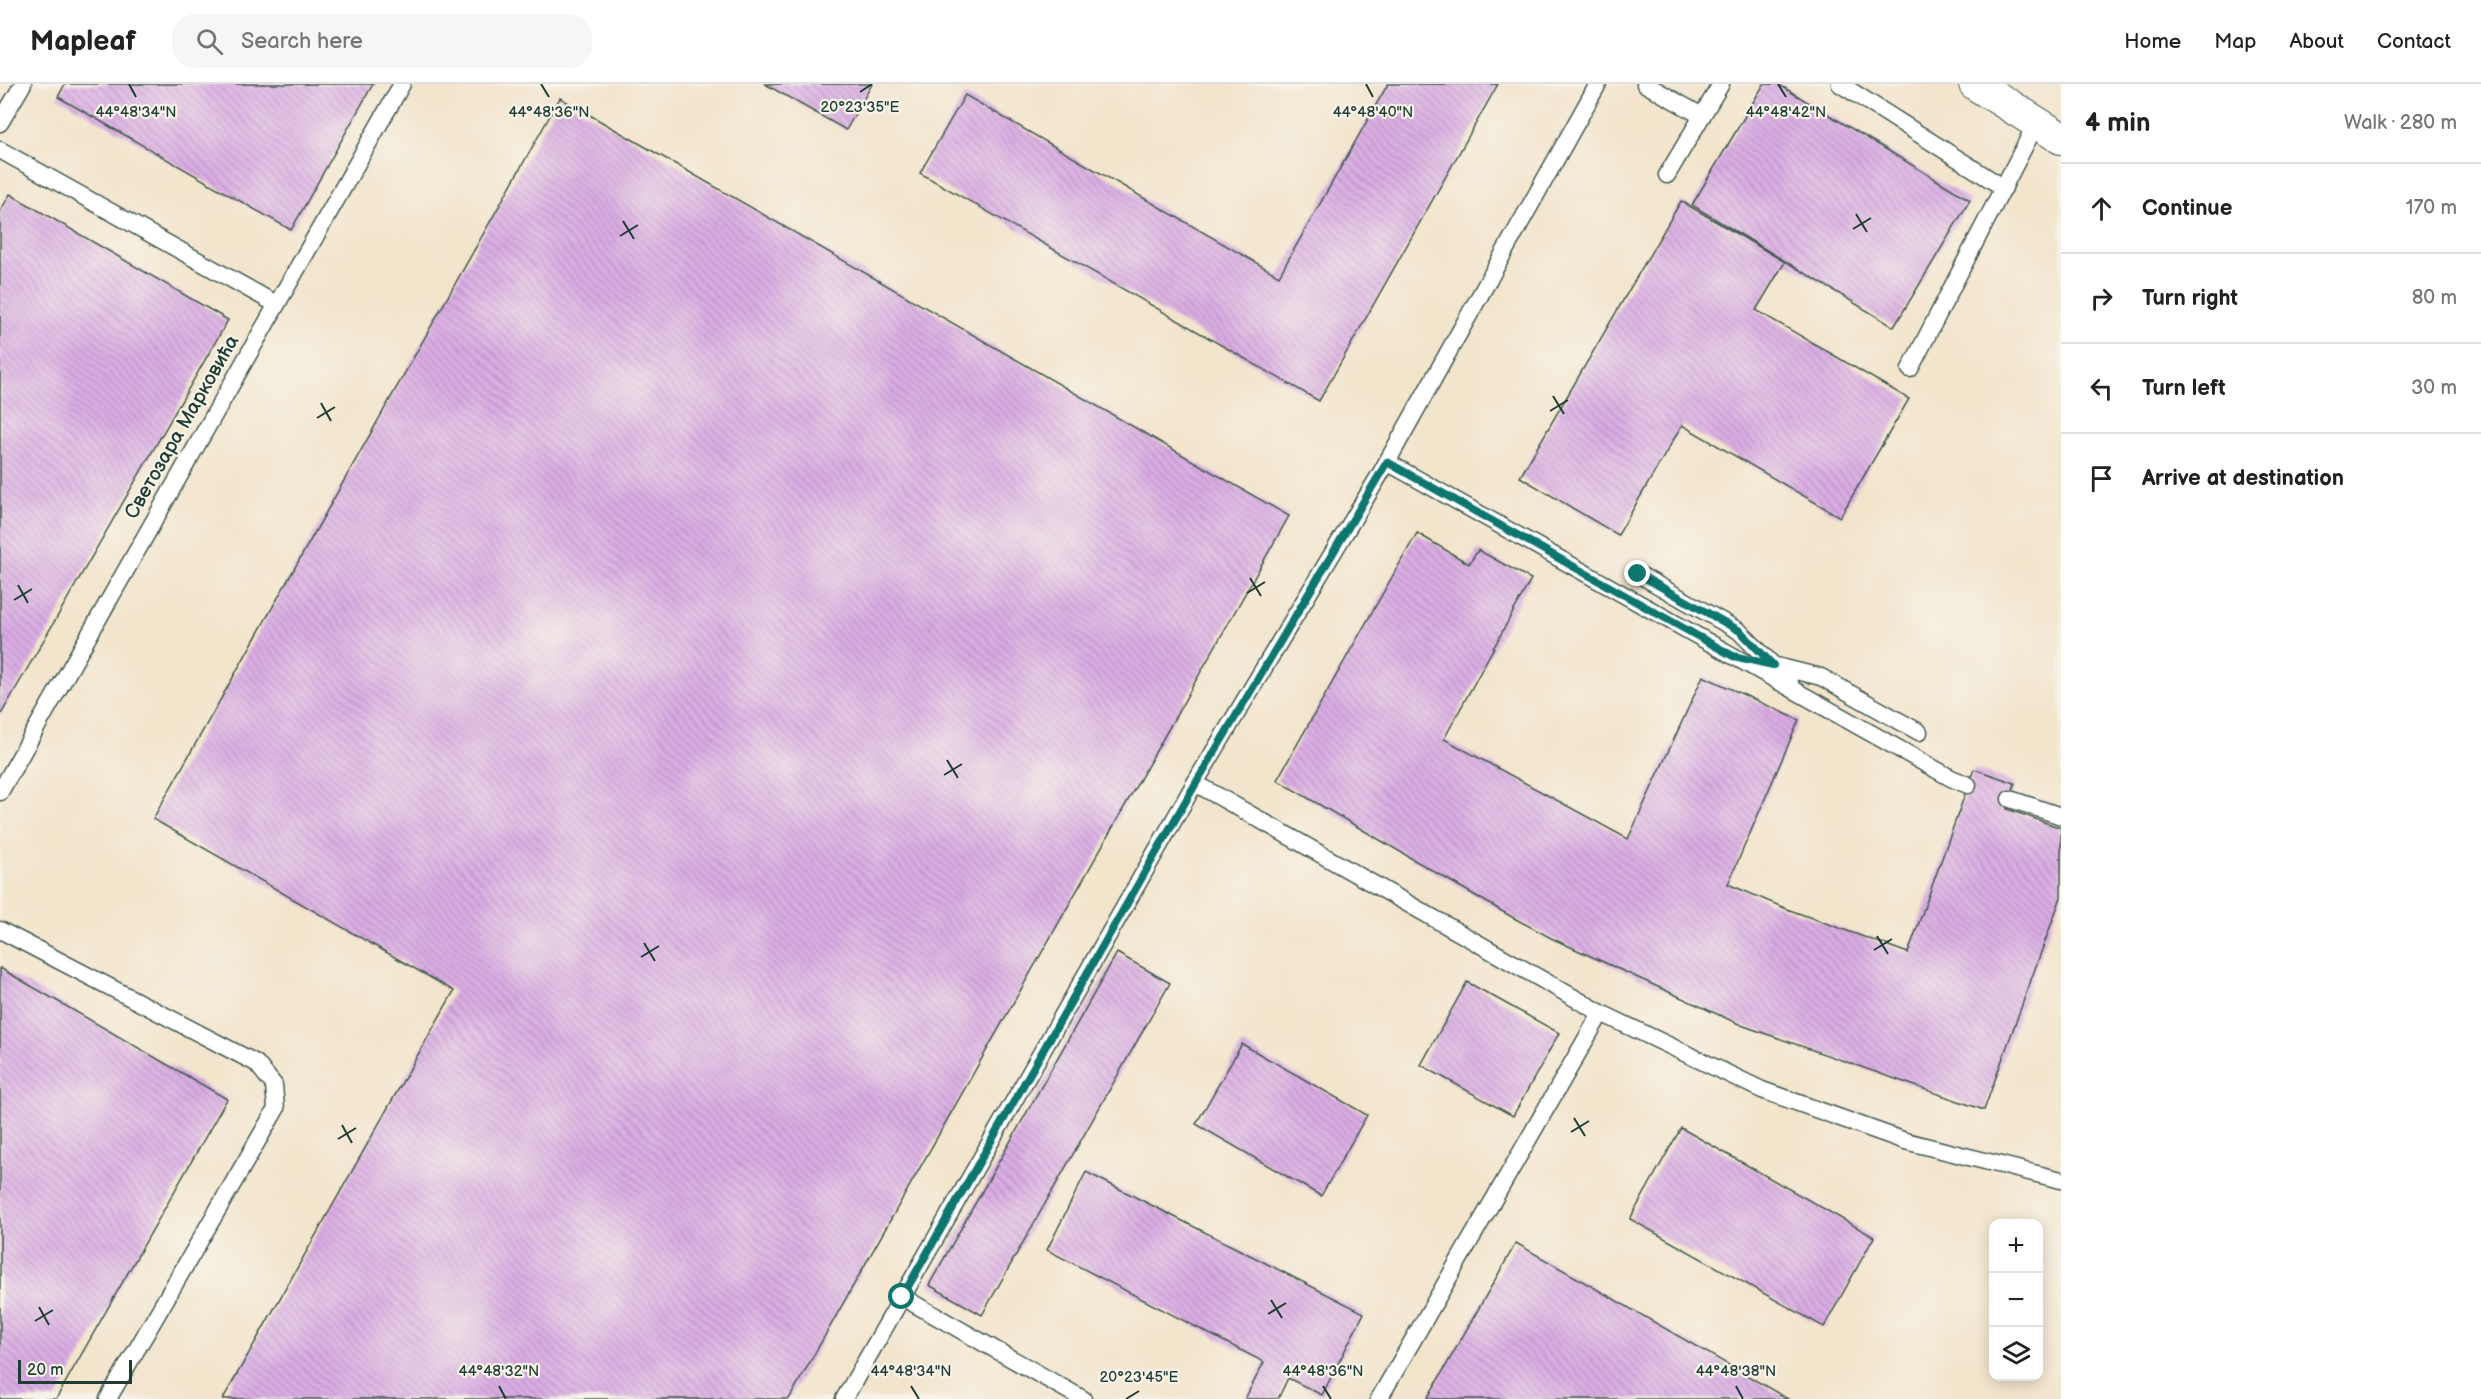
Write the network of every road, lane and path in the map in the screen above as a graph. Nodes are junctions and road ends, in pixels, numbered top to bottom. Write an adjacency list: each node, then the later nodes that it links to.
1 (23, 84): 9 (lane)
2 (402, 84): 14 (lane, Светозара Марковића)
3 (1598, 84): 16 (lane)
4 (1645, 84): 8 (lane)
5 (1721, 84): 8 (lane)
6 (1840, 84): 13 (lane)
7 (1975, 84): 10 (street)
8 (1702, 116): 12 (lane)
9 (0, 123)
10 (2049, 130): 13 (lane)
11 (0, 150): 14 (lane)
12 (1667, 175)
13 (2004, 188): 15 (lane)
14 (276, 304): 24 (lane, Светозара Марковића)
15 (1910, 369)
16 (1387, 462): 18 (lane); 22 (lane)
17 (1638, 574): 19 (lane)
18 (1733, 656): 19 (lane); 20 (lane)
19 (1773, 665): 20 (lane); 21 (lane)
20 (1801, 694): 23 (lane)
21 (1919, 732)
22 (1196, 783): 28 (lane); 30 (lane)
23 (1968, 785)
24 (0, 792)
25 (2010, 799): 26 (lane)
26 (2061, 816)
27 (0, 930): 31 (lane)
28 (1601, 1012): 29 (lane); 34 (lane)
29 (2061, 1180)
30 (902, 1297): 32 (lane); 33 (lane)
31 (108, 1399)
32 (844, 1399)
33 (1083, 1399)
34 (1379, 1399)

